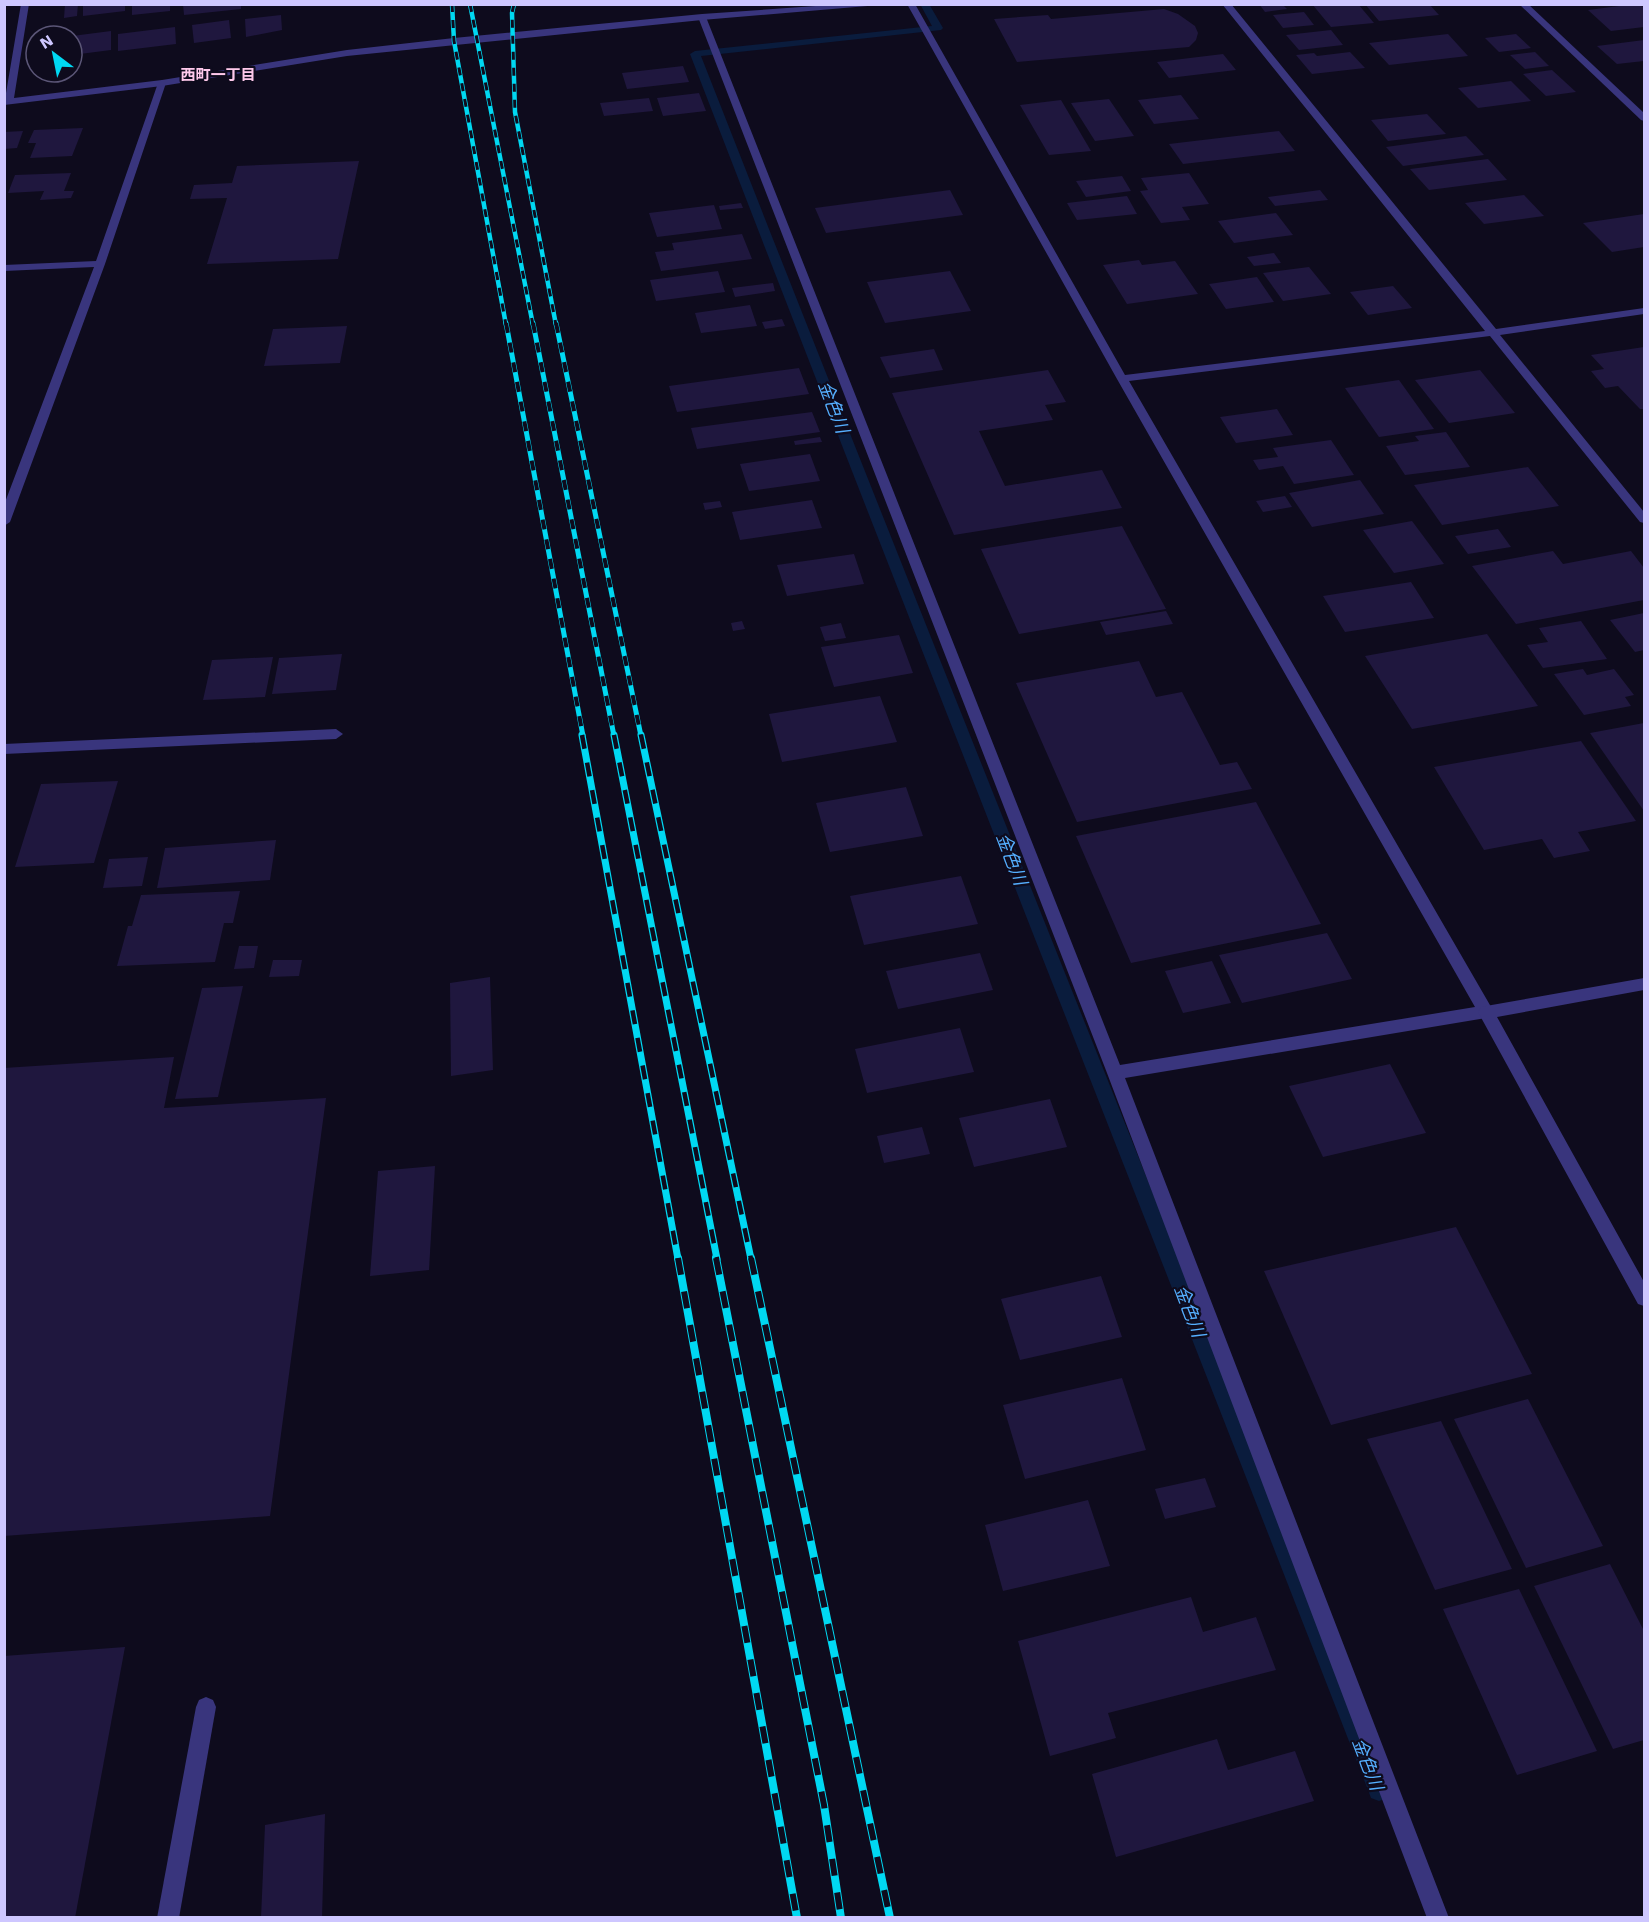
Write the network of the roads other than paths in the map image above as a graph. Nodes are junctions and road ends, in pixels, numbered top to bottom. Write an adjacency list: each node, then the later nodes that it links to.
1 (25, 4): 8 (street)
2 (887, 4): 6 (street)
3 (911, 4): 14 (street)
4 (1226, 4): 13 (street)
5 (1522, 4): 9 (street)
6 (702, 17): 7 (street); 21 (street)
7 (162, 83): 8 (street); 10 (street)
8 (7, 102)
9 (1644, 118)
10 (100, 264): 11 (street); 16 (street)
11 (4, 268)
12 (1644, 311): 13 (street)
13 (1491, 333): 14 (street); 15 (street)
14 (1122, 379): 20 (street)
15 (1644, 519)
16 (4, 522)
17 (336, 734): 18 (street)
18 (4, 749)
19 (1644, 984): 20 (street)
20 (1486, 1012): 21 (street); 22 (street)
21 (1114, 1073): 25 (street)
22 (1644, 1298)
23 (206, 1707): 24 (street)
24 (168, 1917)
25 (1438, 1917)

